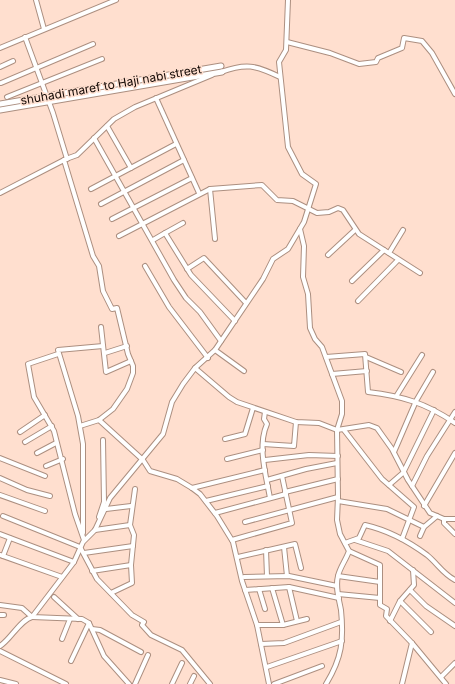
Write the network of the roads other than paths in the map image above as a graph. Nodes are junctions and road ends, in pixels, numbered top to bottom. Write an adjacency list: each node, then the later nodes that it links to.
1 (36, 0): 5 (street)
2 (116, 0): 5 (street)
3 (292, 0): 4 (street)
4 (288, 2): 7 (street)
5 (44, 29): 6 (street)
6 (25, 37): 9 (street); 13 (street)
7 (287, 42): 15 (street); 18 (street)
8 (92, 44): 13 (street)
9 (0, 48)
10 (102, 58): 16 (street)
11 (13, 61): 12 (street)
12 (0, 67)
13 (38, 68): 16 (street); 17 (street)
14 (222, 69): 15 (street); 20 (street); 21 (main road, shuhadi maref to Haji nabi street)
15 (280, 76): 39 (street)
16 (43, 82): 19 (street); 21 (street)
17 (1, 83)
18 (455, 94)
19 (7, 97)
20 (156, 98): 24 (street); 26 (street)
21 (48, 99): 22 (main road, shuhadi maref to Haji nabi street); 23 (main road); 27 (street)
22 (0, 104)
23 (0, 110)
24 (107, 126): 25 (street); 29 (street)
25 (94, 138): 27 (street); 30 (street)
26 (176, 144): 28 (street); 29 (street)
27 (66, 160): 35 (street); 64 (street)
28 (184, 160): 31 (street); 34 (street)
29 (131, 168): 30 (street)
30 (116, 176): 32 (street); 34 (street)
31 (192, 178): 36 (street); 38 (street)
32 (91, 189)
33 (210, 189): 36 (street); 39 (street); 48 (street)
34 (125, 192): 37 (street); 38 (street)
35 (0, 193)
36 (200, 193): 42 (street)
37 (101, 204)
38 (134, 208): 40 (street); 42 (street)
39 (309, 210): 43 (street); 44 (street)
40 (112, 219)
41 (183, 223): 46 (street)
42 (143, 224): 47 (street); 49 (street)
43 (300, 229): 59 (street); 69 (street)
44 (355, 230): 50 (street); 52 (street)
45 (403, 230): 51 (street)
46 (166, 233): 49 (street); 55 (street)
47 (119, 236)
48 (215, 239)
49 (153, 240): 62 (street)
50 (384, 250): 51 (street); 57 (street)
51 (389, 253): 53 (street)
52 (328, 256)
53 (398, 260): 56 (street); 58 (street)
54 (145, 266): 71 (street)
55 (188, 269): 59 (street); 60 (street)
56 (420, 273)
57 (352, 281)
58 (358, 301)
59 (246, 303): 60 (street)
60 (235, 321): 62 (street)
61 (101, 327): 63 (street)
62 (221, 342): 65 (street)
63 (103, 346): 66 (street); 67 (street)
64 (126, 346): 66 (street); 72 (street)
65 (215, 350): 71 (street); 74 (street)
66 (105, 352): 72 (street)
67 (58, 354): 85 (street); 91 (street)
68 (422, 355): 79 (street)
69 (326, 357): 70 (street); 78 (street)
70 (366, 357): 75 (street); 76 (street)
71 (208, 358): 73 (street)
72 (132, 361): 86 (street)
73 (195, 368): 81 (street); 108 (street)
74 (244, 371)
75 (367, 371): 78 (street); 79 (street)
76 (401, 372)
77 (433, 372): 80 (street)
78 (332, 374): 92 (street)
79 (397, 395): 80 (street)
80 (416, 401): 82 (street); 101 (street)
81 (253, 408): 83 (street); 95 (street)
82 (434, 410): 87 (street); 113 (street)
83 (265, 412): 88 (street); 99 (street)
84 (455, 412): 87 (street)
85 (45, 415): 90 (street); 94 (street)
86 (99, 420): 91 (street); 108 (street)
87 (450, 420): 89 (street); 121 (street)
88 (296, 422): 92 (street); 99 (street)
89 (455, 423)
90 (52, 426): 97 (street); 98 (street)
91 (80, 426): 149 (street)
92 (337, 430): 93 (street); 104 (street)
93 (344, 430): 101 (street); 119 (street)
94 (20, 432)
95 (225, 439)
96 (102, 440): 129 (street)
97 (26, 442)
98 (56, 443): 102 (street); 106 (street)
99 (263, 444): 100 (street)
100 (263, 450): 107 (street); 109 (street)
101 (394, 452): 113 (street)
102 (37, 453)
103 (455, 453): 132 (street)
104 (338, 456): 109 (street); 110 (street)
105 (0, 458): 114 (street)
106 (63, 459): 111 (street); 149 (street)
107 (228, 459)
108 (143, 460): 122 (street); 129 (street)
109 (265, 460): 112 (street)
110 (337, 464): 115 (street); 117 (street)
111 (46, 466)
112 (265, 470): 118 (street); 122 (street)
113 (404, 472): 119 (street); 121 (street)
114 (45, 476)
115 (282, 476): 118 (street); 124 (street)
116 (0, 478): 126 (street)
117 (338, 479): 124 (street); 128 (street)
118 (267, 480): 120 (street)
119 (389, 485): 139 (street)
120 (268, 486): 127 (street); 130 (street)
121 (412, 486): 132 (street)
122 (192, 488): 130 (street)
123 (135, 489): 131 (street)
124 (285, 493): 127 (street); 134 (street)
125 (0, 495): 135 (street)
126 (50, 496)
127 (270, 498): 136 (street)
128 (338, 499): 134 (street); 139 (street); 154 (street)
129 (106, 502): 133 (street); 149 (street)
130 (206, 502): 136 (street)
131 (131, 506): 133 (street); 143 (street)
132 (424, 506): 138 (street)
133 (106, 509): 145 (street)
134 (290, 510): 142 (street); 152 (street)
135 (45, 511)
136 (215, 513): 152 (street)
137 (3, 516): 156 (street)
138 (437, 516): 140 (street); 144 (street)
139 (408, 519): 144 (street); 151 (street)
140 (444, 519): 141 (street); 147 (street)
141 (455, 519)
142 (245, 522)
143 (130, 525): 145 (street); 155 (street)
144 (424, 527): 148 (street)
145 (95, 530): 149 (street)
146 (0, 534): 150 (street)
147 (455, 534)
148 (420, 536)
149 (84, 537): 156 (street)
150 (10, 538): 161 (street); 163 (street)
151 (402, 539): 153 (street); 173 (street)
152 (232, 540): 162 (street)
153 (355, 540): 154 (street); 166 (street)
154 (345, 543): 159 (street)
155 (133, 546): 160 (street); 164 (street)
156 (80, 547): 160 (street); 163 (street)
157 (284, 547): 169 (street)
158 (266, 550): 162 (street); 165 (street); 168 (street)
159 (349, 551): 170 (street); 174 (street)
160 (84, 553): 167 (street)
161 (2, 555): 171 (street)
162 (238, 557): 179 (street)
163 (74, 562): 171 (street)
164 (131, 564): 167 (street); 181 (street)
165 (301, 568)
166 (413, 570): 180 (street); 186 (street)
167 (92, 572): 181 (street)
168 (267, 576): 169 (street); 172 (street)
169 (287, 576): 176 (street)
170 (338, 576): 174 (street); 176 (street)
171 (62, 577): 189 (street)
172 (244, 577)
173 (455, 580)
174 (380, 582): 184 (street)
175 (289, 586): 177 (street); 182 (street); 193 (street)
176 (337, 586): 182 (street)
177 (272, 588): 178 (street); 198 (street)
178 (259, 589): 179 (street); 188 (street)
179 (245, 590): 197 (street)
180 (410, 590): 185 (street); 199 (street)
181 (111, 593): 224 (street)
182 (338, 596): 184 (street); 195 (street)
183 (54, 597): 191 (street)
184 (380, 598): 194 (street)
185 (400, 601): 194 (street); 201 (street)
186 (455, 603)
187 (0, 605): 189 (street)
188 (265, 609)
189 (32, 617): 190 (street); 206 (street)
190 (70, 619): 191 (street); 202 (street)
191 (78, 619): 196 (street)
192 (307, 619): 193 (street)
193 (296, 621): 198 (street)
194 (390, 621): 204 (street)
195 (342, 622): 203 (street); 205 (street)
196 (89, 623): 200 (street); 210 (street)
197 (257, 625): 198 (street); 205 (street)
198 (283, 625)
199 (455, 626)
200 (92, 629): 208 (street); 220 (street)
201 (431, 632)
202 (62, 639)
203 (342, 641): 214 (street); 227 (street)
204 (412, 643): 216 (street); 228 (street)
205 (261, 644): 214 (street)
206 (0, 646)
207 (0, 650): 219 (street)
208 (141, 652)
209 (148, 655): 221 (street)
210 (71, 661)
211 (182, 663): 222 (street)
212 (455, 663): 216 (street)
213 (322, 666): 226 (street)
214 (267, 667): 225 (street)
215 (194, 676): 223 (street)
216 (441, 677): 229 (street)
217 (0, 680): 218 (street)
218 (16, 684)
219 (66, 684)
220 (128, 684)
221 (135, 684)
222 (172, 684)
223 (190, 684)
224 (210, 684)
225 (269, 684)
226 (274, 684)
227 (326, 684)
228 (402, 684)
229 (446, 684)

